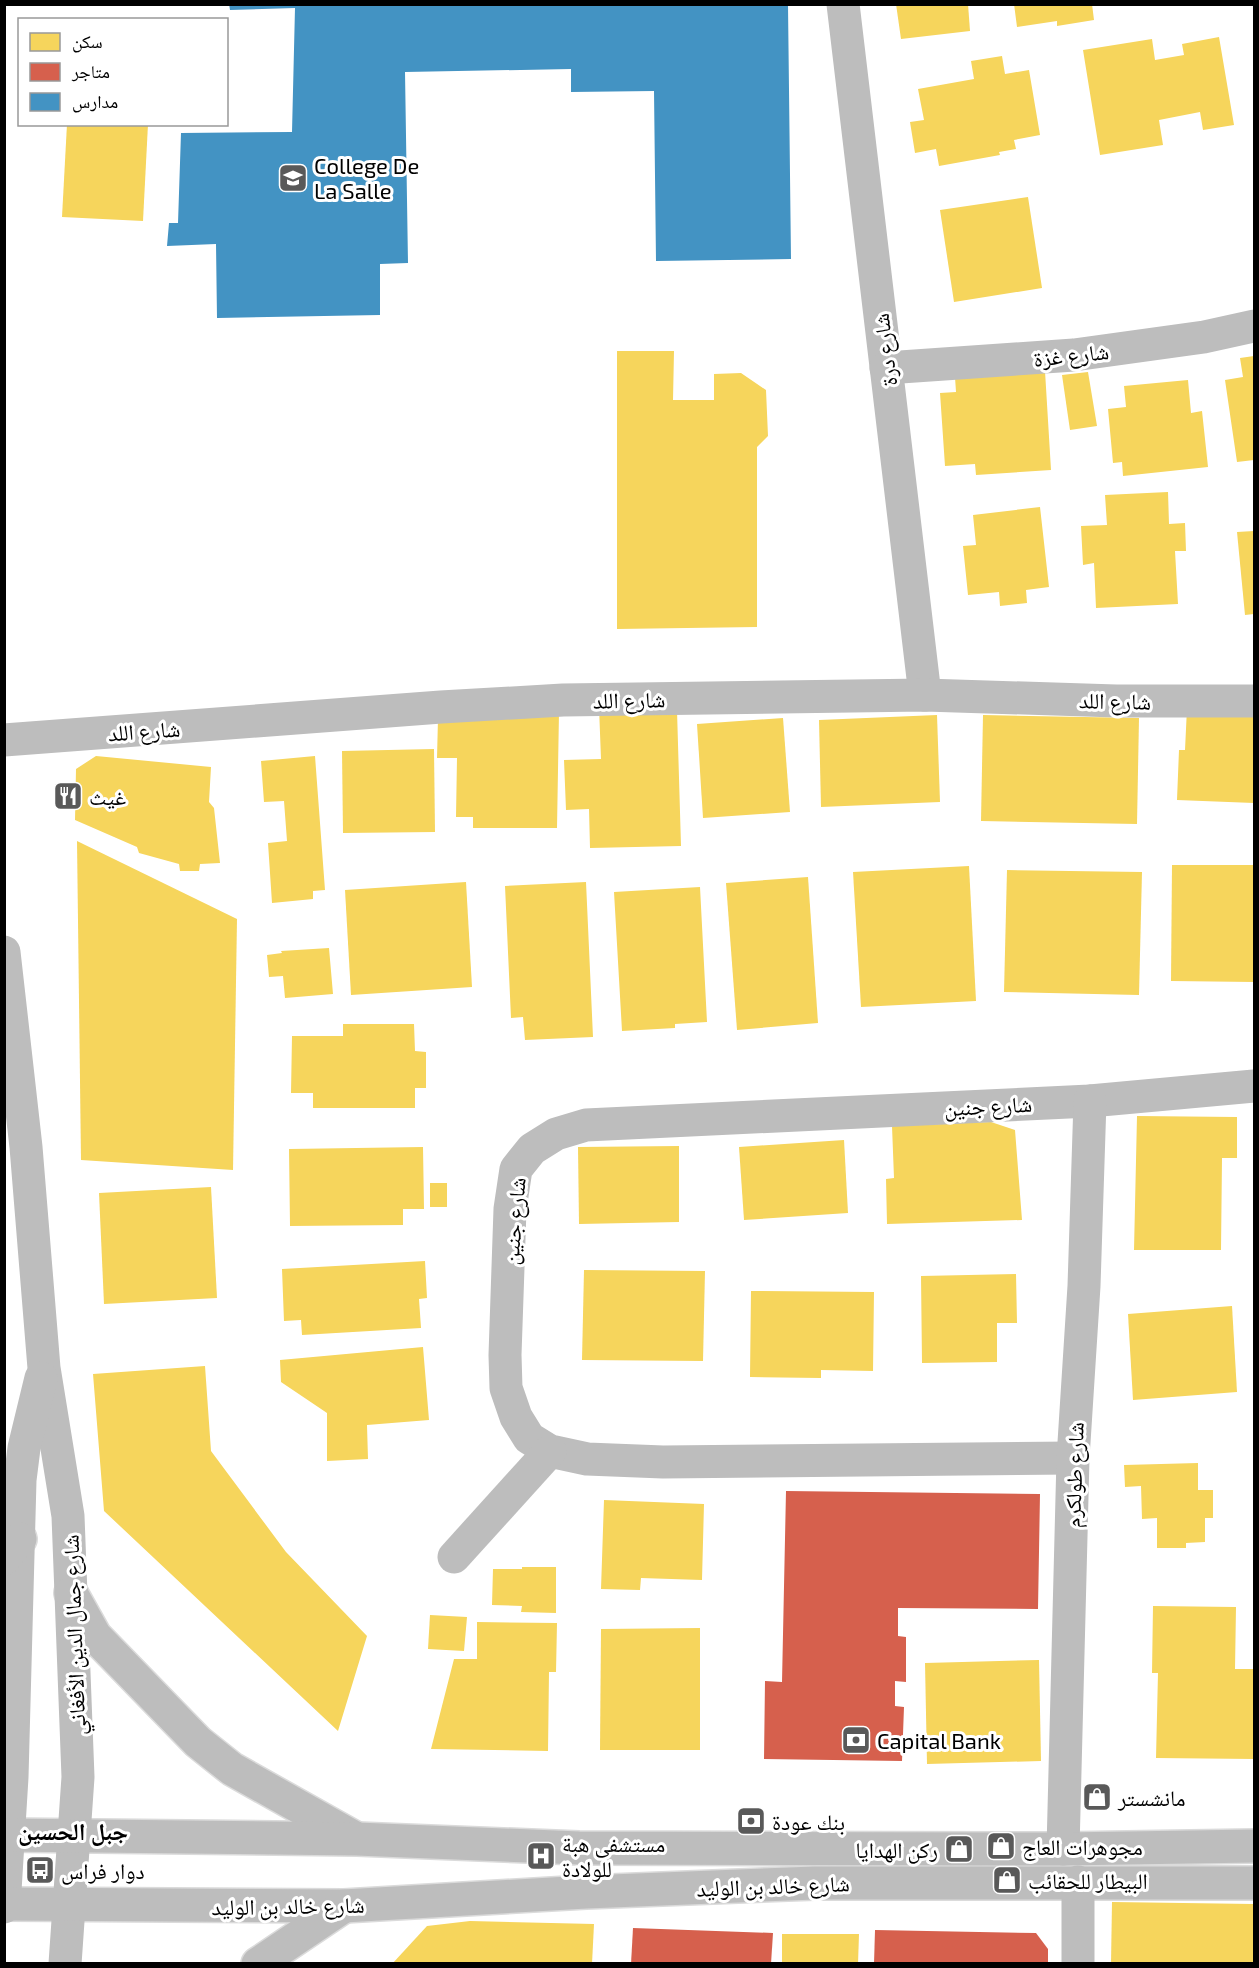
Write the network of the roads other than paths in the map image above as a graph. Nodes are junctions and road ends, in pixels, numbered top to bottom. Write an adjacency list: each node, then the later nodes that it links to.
1 (843, 4): 3 (street, شارع درة)
2 (1254, 326): 3 (street, شارع غزة)
3 (886, 368): 4 (street, شارع درة)
4 (925, 694): 5 (street, شارع اللد); 6 (street, شارع اللد)
5 (1254, 701)
6 (4, 740)
7 (4, 951): 10 (street, شارع جمال الدين الأفغاني)
8 (1254, 1086): 9 (street, شارع جنين)
9 (1090, 1101): 11 (street, شارع جنين); 12 (street, شارع طولكرم)
10 (44, 1368): 13 (street, شارع جمال الدين الأفغاني); 15 (street, شارع جمال الدين الأفغاني)
11 (550, 1451): 12 (street, شارع جنين); 14 (street)
12 (1073, 1458): 20 (street, شارع طولكرم)
13 (12, 1549): 16 (street, شارع جمال الدين الأفغاني)
14 (454, 1557)
15 (71, 1593): 17 (street, شارع جمال الدين الأفغاني); 18 (street)
16 (6, 1835): 17 (street, شارع خالد بن الوليد); 24 (street, شارع جمال الدين الأفغاني)
17 (73, 1836): 18 (street, شارع خالد بن الوليد); 23 (street, شارع جمال الدين الأفغاني)
18 (357, 1839): 20 (street, شارع خالد بن الوليد)
19 (1254, 1846): 20 (street, شارع خالد بن الوليد)
20 (1063, 1849)
21 (1078, 1882): 22 (street, شارع خالد بن الوليد); 25 (street, شارع خالد بن الوليد); 28 (street)
22 (1254, 1883)
23 (70, 1904): 24 (street, شارع خالد بن الوليد); 25 (street, شارع خالد بن الوليد); 26 (street, شارع جمال الدين الأفغاني)
24 (5, 1905)
25 (344, 1906): 27 (street)
26 (65, 1964)
27 (258, 1964)
28 (1078, 1964)

